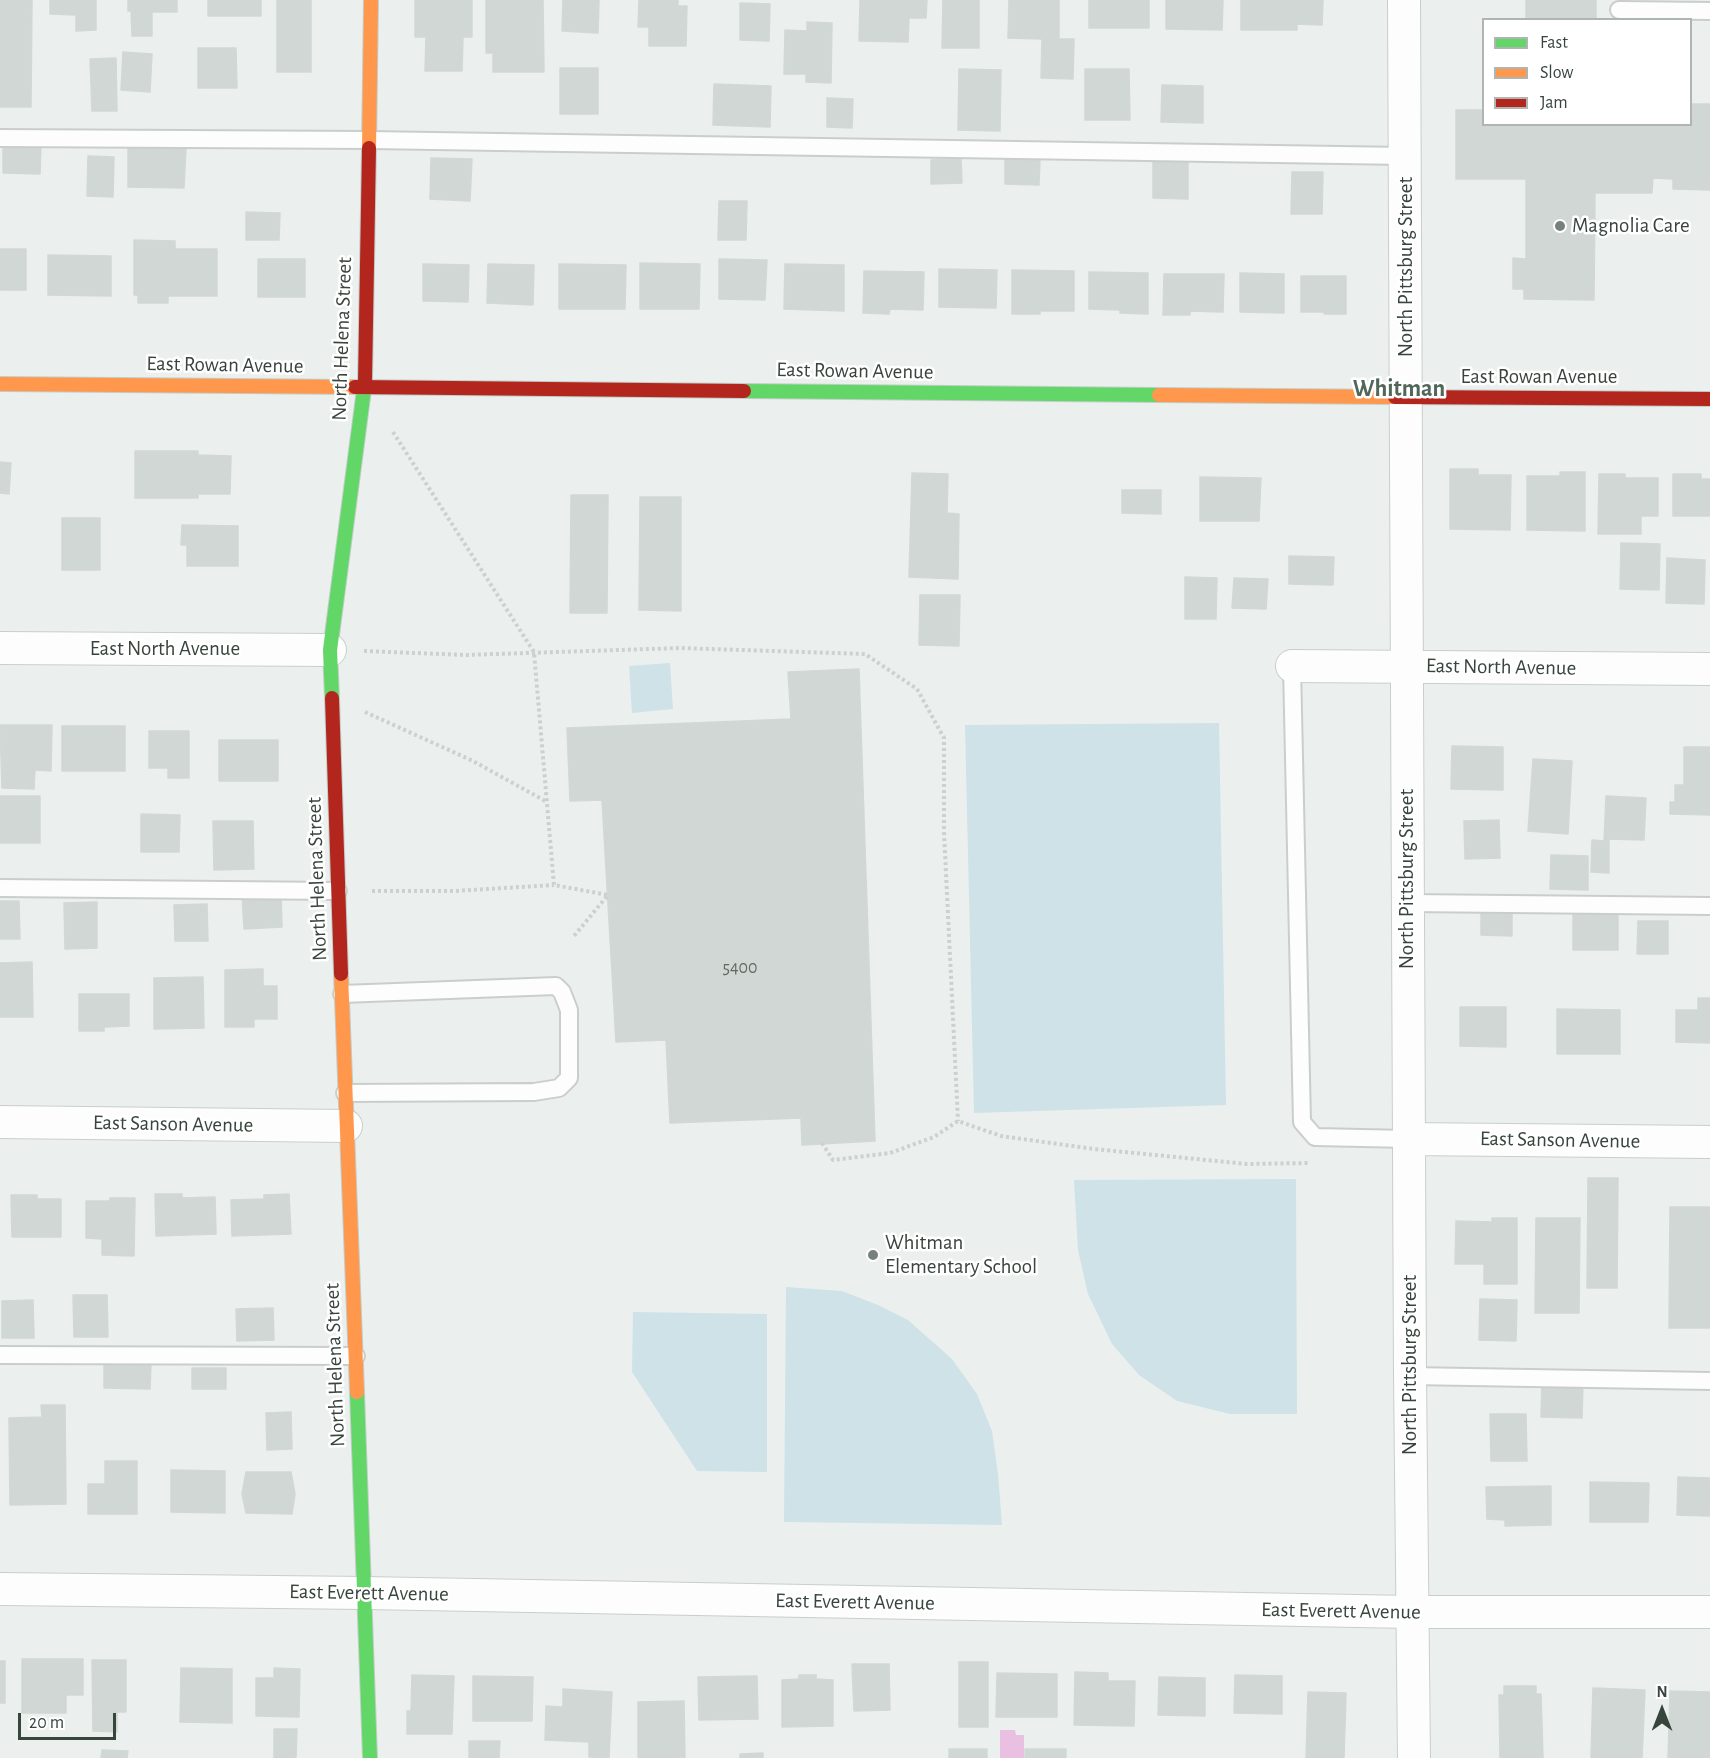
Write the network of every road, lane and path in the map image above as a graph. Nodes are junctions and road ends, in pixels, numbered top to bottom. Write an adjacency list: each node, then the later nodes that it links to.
1 (371, 0): 6 (street, North Helena Street)
2 (1404, 0): 7 (street, North Pittsburg Street)
3 (1619, 10): 4 (lane)
4 (1710, 11)
5 (0, 138): 6 (lane)
6 (369, 140): 7 (lane); 9 (street, North Helena Street)
7 (1405, 156): 10 (street, North Pittsburg Street)
8 (0, 384): 9 (street, East Rowan Avenue)
9 (365, 388): 10 (street, East Rowan Avenue); 13 (street, North Helena Street); 14 (path)
10 (1406, 397): 11 (street, East Rowan Avenue); 16 (street, North Pittsburg Street)
11 (1710, 399)
12 (0, 648): 13 (street, East North Avenue)
13 (330, 650): 14 (path); 18 (street, North Helena Street)
14 (534, 652): 19 (path); 28 (path)
15 (1292, 666): 16 (street, East North Avenue); 31 (lane)
16 (1406, 666): 17 (street, East North Avenue); 23 (street, North Pittsburg Street)
17 (1710, 669)
18 (332, 697): 19 (path); 22 (street, North Helena Street)
19 (547, 802): 20 (path)
20 (554, 885): 22 (path); 25 (path)
21 (0, 888): 22 (lane)
22 (338, 891): 26 (street, North Helena Street)
23 (1408, 903): 24 (lane); 31 (street, North Pittsburg Street)
24 (1710, 906)
25 (574, 936)
26 (342, 994): 27 (street, North Helena Street); 27 (lane)
27 (345, 1093): 30 (street, North Helena Street)
28 (958, 1121): 33 (path); 34 (path)
29 (0, 1122): 30 (street, East Sanson Avenue)
30 (346, 1126): 36 (street, North Helena Street)
31 (1409, 1138): 32 (street, East Sanson Avenue); 37 (street, North Pittsburg Street)
32 (1710, 1142)
33 (822, 1143)
34 (1316, 1163)
35 (0, 1355): 36 (lane)
36 (356, 1356): 40 (street, North Helena Street)
37 (1410, 1376): 38 (lane); 41 (street, North Pittsburg Street)
38 (1710, 1381)
39 (0, 1590): 40 (street, East Everett Avenue)
40 (365, 1593): 41 (street, East Everett Avenue); 43 (street, North Helena Street)
41 (1412, 1612): 42 (street, East Everett Avenue); 44 (street, North Pittsburg Street)
42 (1710, 1612)
43 (370, 1758)
44 (1414, 1758)

